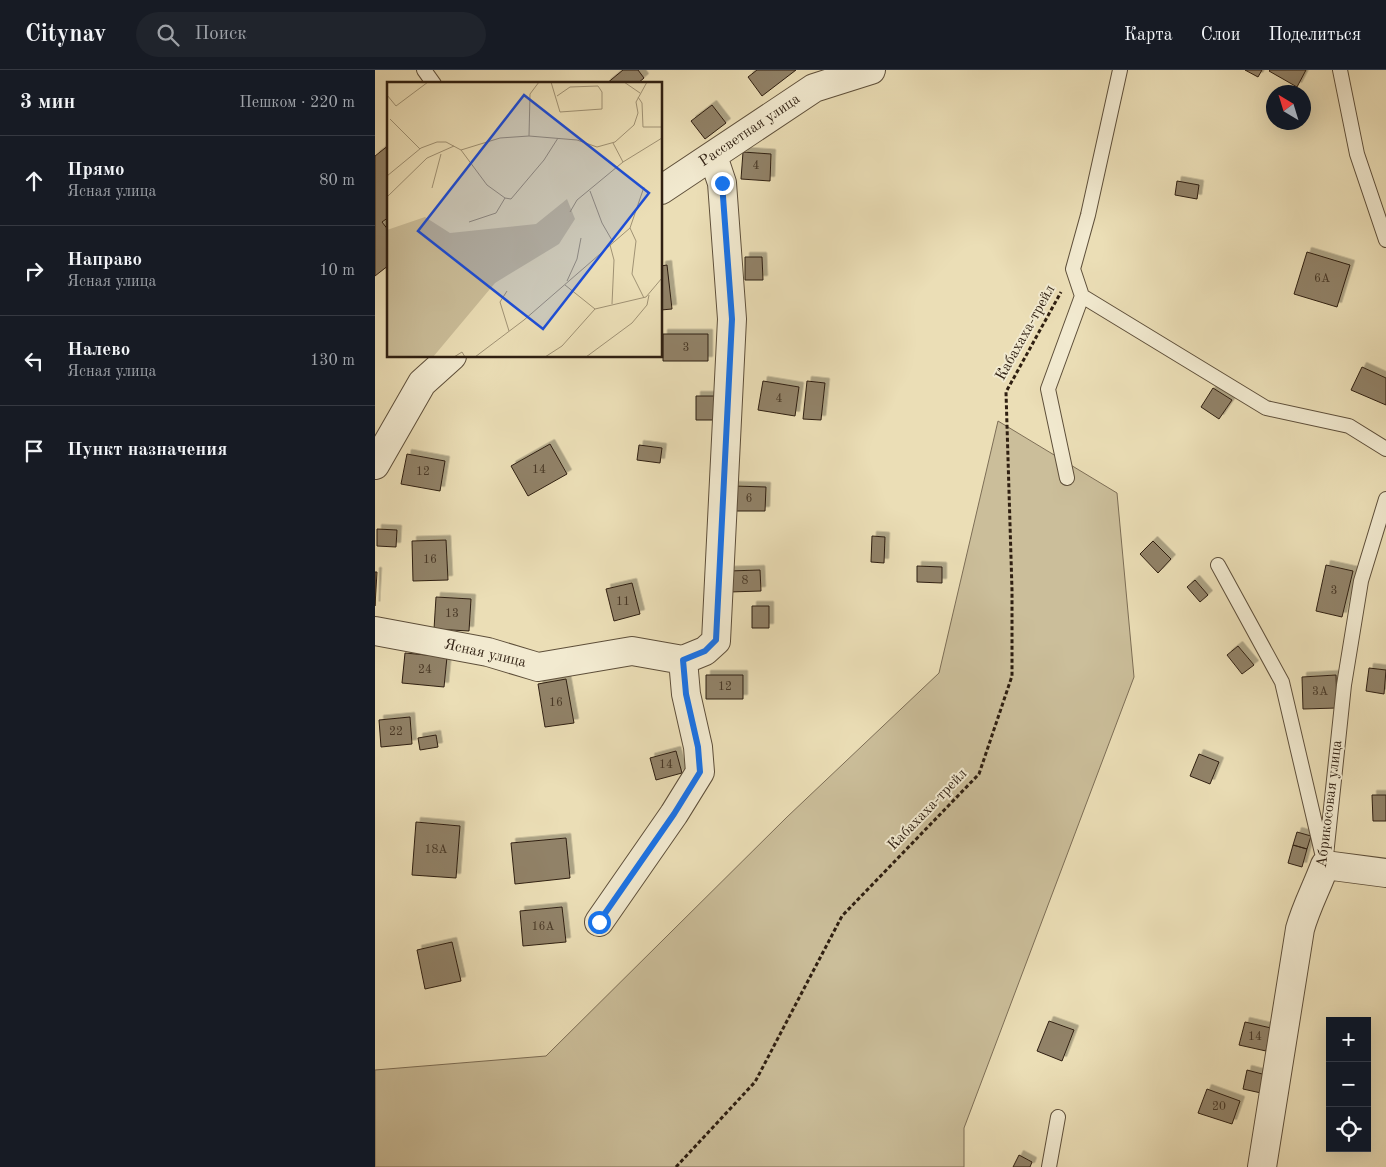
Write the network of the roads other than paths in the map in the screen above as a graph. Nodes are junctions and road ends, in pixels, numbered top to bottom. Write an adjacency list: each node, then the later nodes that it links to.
1 (424, 70): 5 (lane)
2 (871, 70): 6 (street, Рассветная улица)
3 (1120, 70): 9 (lane)
4 (1340, 70): 8 (lane)
5 (433, 82)
6 (713, 156): 7 (street, Рассветная улица); 17 (street)
7 (663, 189)
8 (1386, 240)
9 (1082, 296): 11 (lane); 13 (lane)
10 (450, 358): 12 (street)
11 (1386, 449)
12 (375, 465)
13 (1067, 478)
14 (1386, 499): 18 (lane, Абрикосовая улица)
15 (1218, 565): 18 (lane)
16 (375, 631): 17 (street, Ясная улица)
17 (683, 660): 20 (street)
18 (1325, 865): 19 (street); 23 (street, Абрикосовая улица)
19 (1386, 873)
20 (599, 922)
21 (1057, 1117): 22 (lane)
22 (1049, 1167)
23 (1262, 1167)

